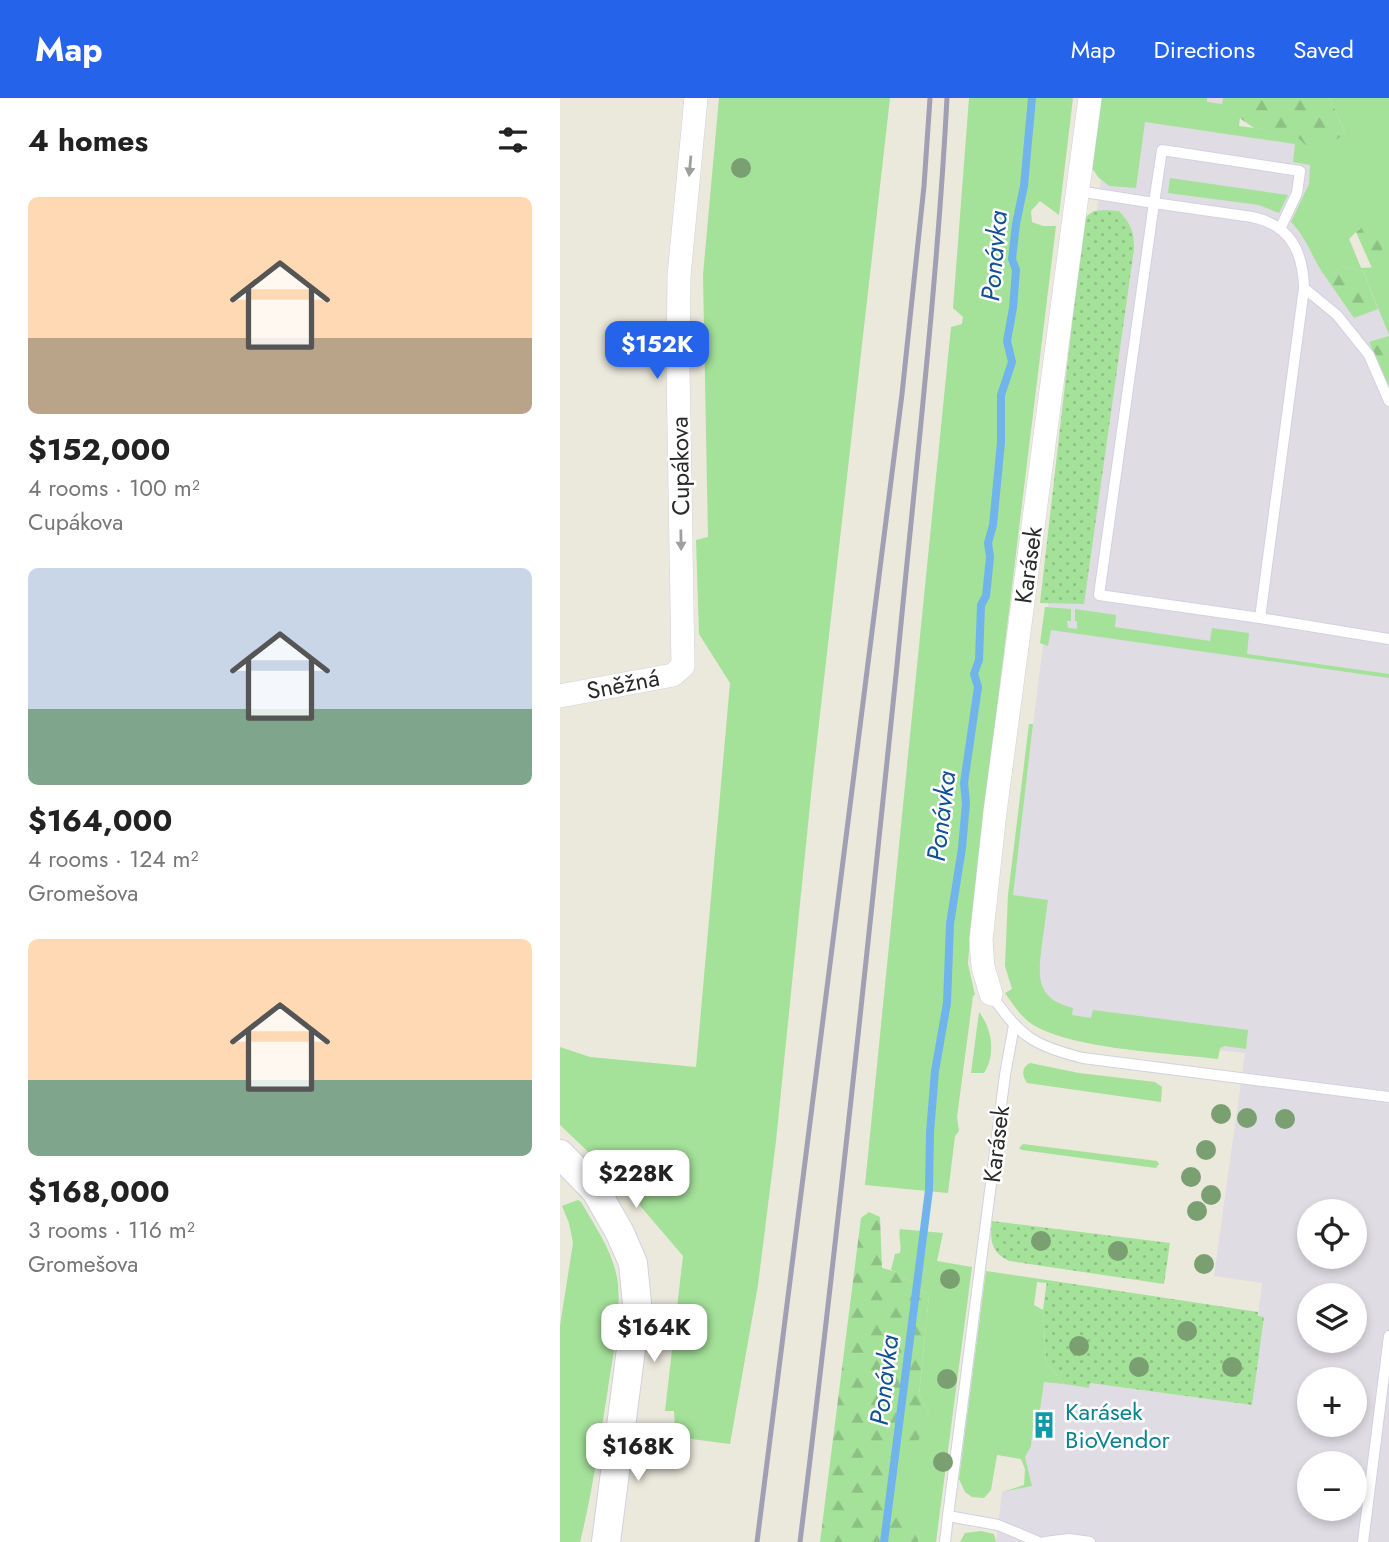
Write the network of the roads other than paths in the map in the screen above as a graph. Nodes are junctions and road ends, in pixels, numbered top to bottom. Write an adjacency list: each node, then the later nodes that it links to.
1 (696, 98): 10 (street, Cupákova, one-way to 10)
2 (1090, 98): 3 (street, Karásek)
3 (1078, 191): 4 (lane); 12 (street, Karásek)
4 (1154, 203): 5 (lane); 5 (lane); 8 (lane)
5 (1280, 229): 6 (lane)
6 (1304, 288): 7 (lane); 8 (lane)
7 (1389, 401)
8 (1260, 618): 9 (lane)
9 (1389, 639)
10 (683, 666): 11 (street, Sněžná)
11 (560, 696)
12 (991, 994): 13 (lane, Karásek)
13 (1014, 1025): 14 (lane, Karásek); 18 (lane, Karásek)
14 (1389, 1097)
15 (560, 1154): 19 (street)
16 (1389, 1336): 17 (lane)
17 (1385, 1412): 24 (lane)
18 (948, 1516): 20 (lane, Karásek); 21 (lane)
19 (606, 1542)
20 (944, 1542)
21 (1039, 1542)
22 (1045, 1542): 23 (lane)
23 (1090, 1542)
24 (1363, 1542)

